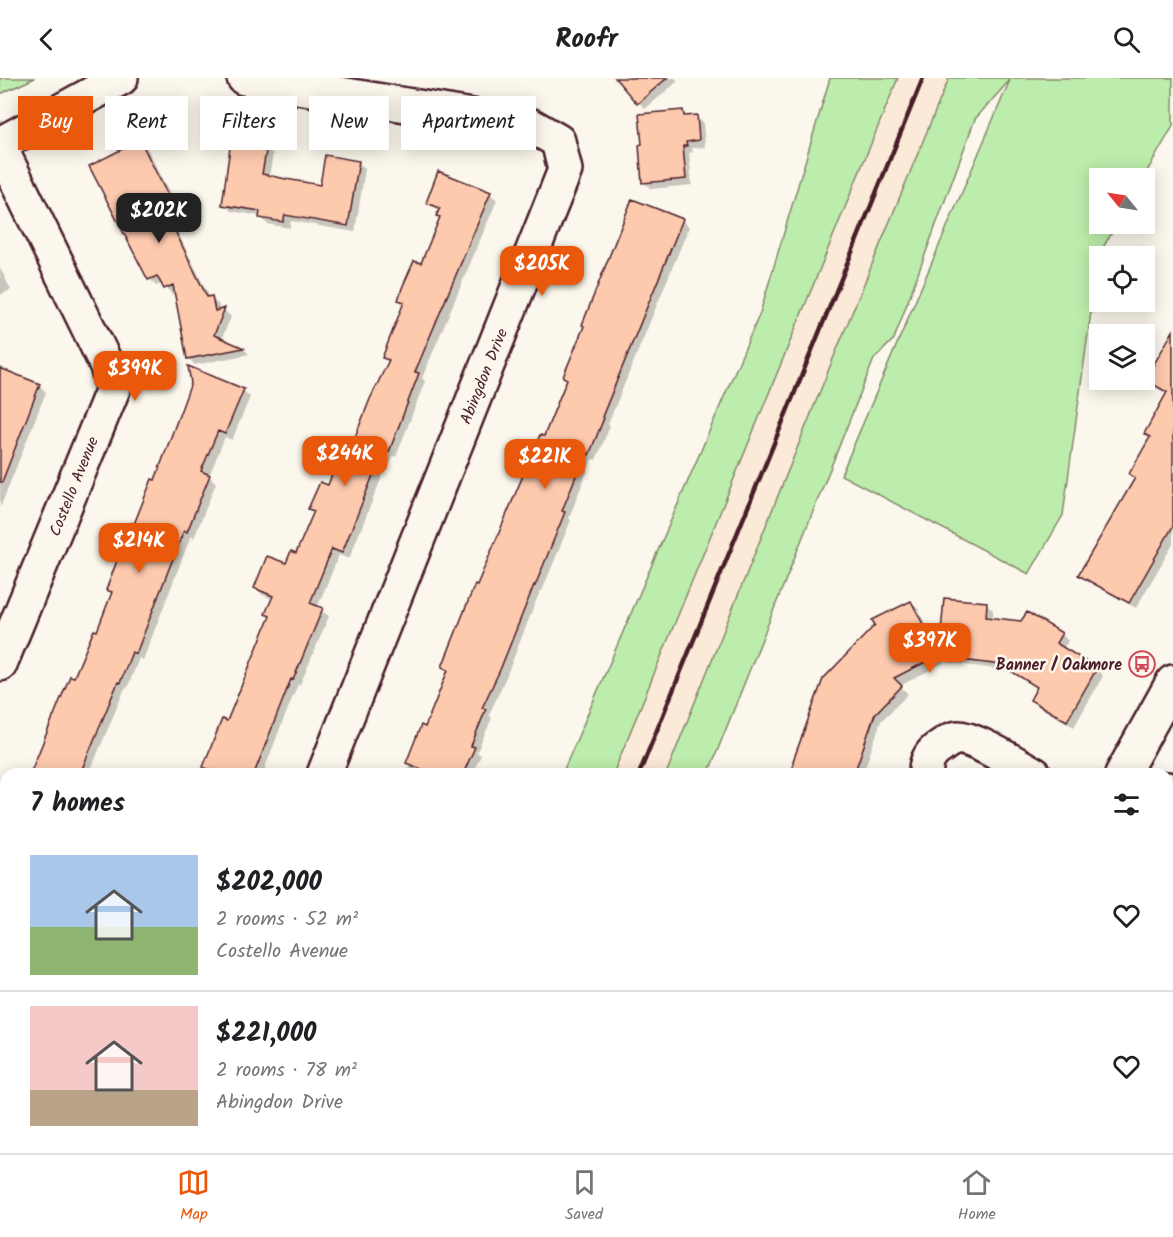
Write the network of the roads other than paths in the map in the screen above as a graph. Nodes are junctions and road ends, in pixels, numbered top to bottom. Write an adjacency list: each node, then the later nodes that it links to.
1 (121, 78): 3 (street)
2 (244, 78): 6 (street, Abingdon Drive)
3 (0, 145): 4 (street, Costello Avenue)
4 (0, 664)
5 (1173, 682): 9 (street)
6 (326, 768)
7 (925, 768): 8 (street)
8 (1023, 768)
9 (1131, 768)

